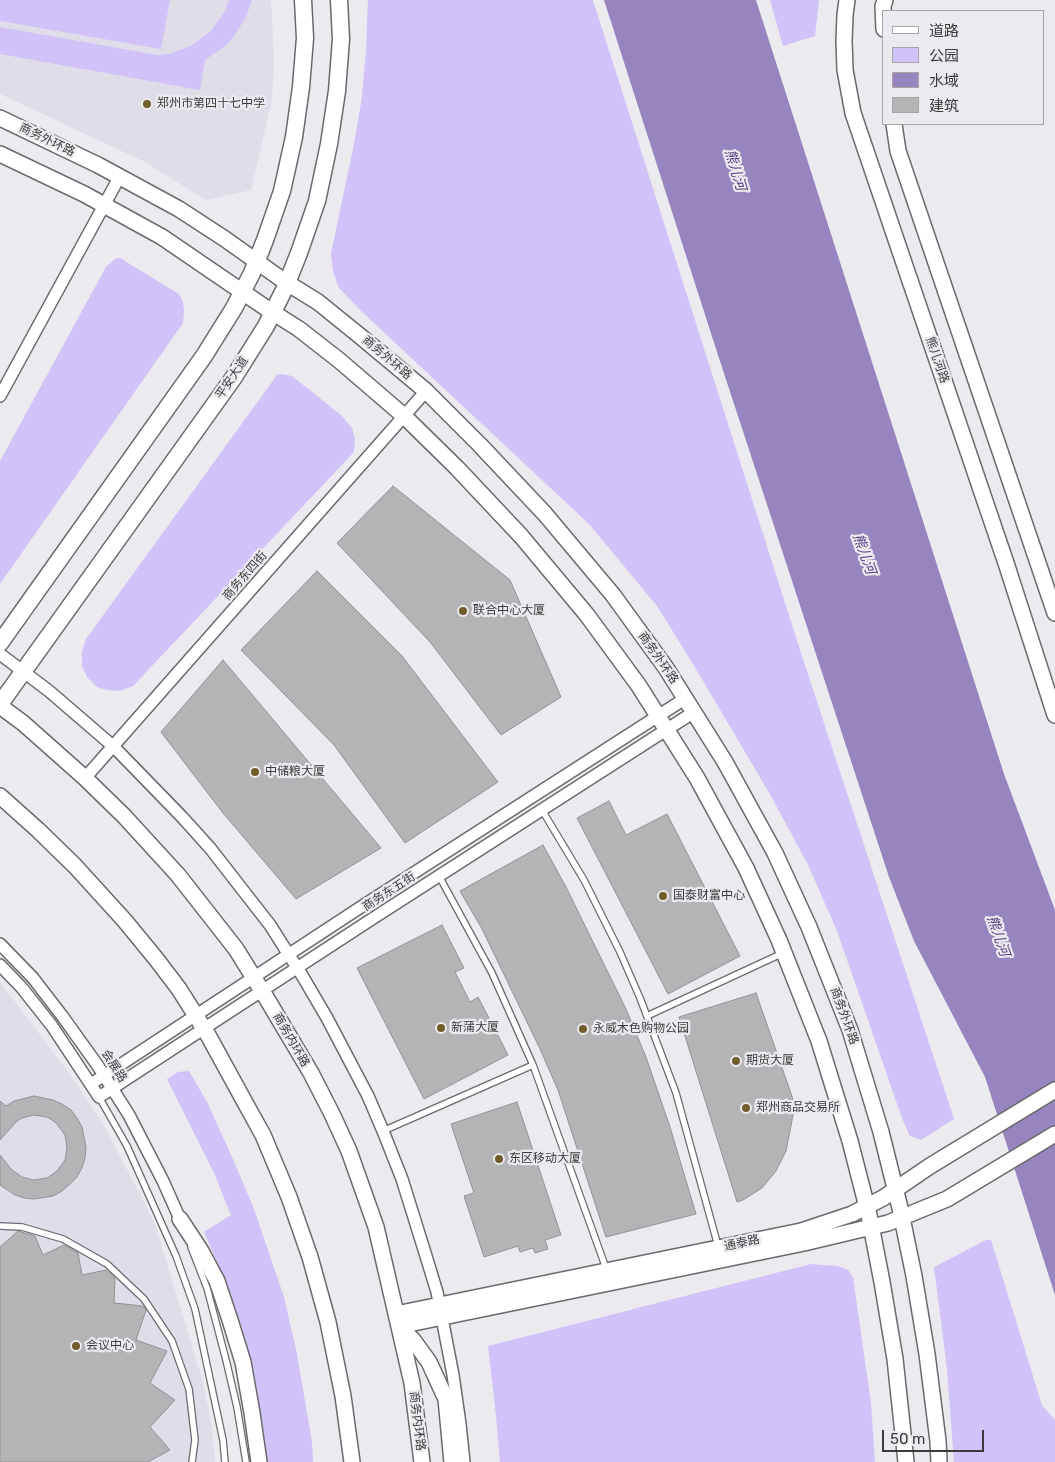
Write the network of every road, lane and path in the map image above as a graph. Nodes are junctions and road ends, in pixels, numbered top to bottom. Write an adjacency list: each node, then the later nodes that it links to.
1 (303, 0): 9 (main road)
2 (339, 0): 10 (main road, 平安大道)
3 (848, 0): 24 (street, 熊儿河路)
4 (0, 118): 7 (street, 商务外环路)
5 (894, 125): 16 (street)
6 (0, 154): 8 (street)
7 (120, 176): 8 (street); 9 (street, 商务外环路)
8 (105, 205): 11 (street); 14 (street)
9 (256, 261): 10 (street, 商务外环路); 11 (main road)
10 (287, 282): 12 (main road, 平安大道); 13 (street, 商务外环路)
11 (243, 291): 12 (street); 17 (main road)
12 (273, 312): 15 (street); 19 (main road, 平安大道)
13 (426, 391): 15 (street, 商务东四街); 20 (street, 商务外环路)
14 (0, 396)
15 (404, 416): 23 (street); 26 (street, 商务东四街)
16 (1055, 613)
17 (0, 643)
18 (0, 654): 19 (street)
19 (23, 671): 21 (main road, 平安大道); 26 (street)
20 (686, 698): 22 (street, 商务外环路); 23 (street, 商务东五街)
21 (0, 705): 27 (street, 商务内环路)
22 (694, 712): 25 (street, 商务东五街); 49 (street, 商务外环路)
23 (658, 716): 25 (street); 33 (street, 商务东五街)
24 (1055, 716)
25 (667, 729): 29 (street, 商务东五街); 32 (street)
26 (114, 747): 27 (street, 商务东四街); 33 (street)
27 (85, 778): 36 (street, 商务内环路)
28 (0, 796): 38 (street)
29 (542, 810): 30 (street, 商务东五街); 39 (lane)
30 (439, 876): 35 (street, 商务东五街); 41 (lane)
31 (0, 944): 42 (street, 会展路)
32 (784, 952): 39 (lane); 50 (street)
33 (288, 954): 35 (street); 36 (street, 商务东五街)
34 (0, 965): 43 (street)
35 (297, 968): 37 (street, 商务东五街); 47 (street)
36 (254, 977): 37 (street, 商务内环路); 38 (street, 商务东五街)
37 (262, 991): 40 (street, 商务东五街); 58 (street, 商务内环路)
38 (195, 1016): 40 (street); 42 (street, 商务东五街)
39 (647, 1016): 55 (lane)
40 (204, 1029): 44 (street, 商务东五街); 63 (street)
41 (533, 1064): 47 (lane); 56 (lane)
42 (104, 1075): 43 (street, 商务东五街); 44 (street, 会展路)
43 (91, 1084): 46 (street)
44 (112, 1089): 46 (street, 商务东五街); 52 (street, 会展路)
45 (1055, 1090): 49 (street, 通泰路)
46 (99, 1098): 60 (lane)
47 (383, 1132): 57 (street)
48 (1055, 1134): 51 (street, 通泰路)
49 (896, 1189): 50 (street, 通泰路); 51 (street, 商务外环路)
50 (866, 1206): 54 (street); 55 (street, 通泰路)
51 (902, 1217): 54 (street, 通泰路); 68 (street, 商务外环路)
52 (180, 1219): 61 (lane); 62 (street)
53 (0, 1226): 59 (lane)
54 (871, 1227): 57 (street, 通泰路); 67 (street)
55 (719, 1248): 56 (street, 通泰路)
56 (606, 1271): 57 (street, 通泰路)
57 (440, 1311): 58 (street, 通泰路); 66 (street)
58 (398, 1320): 64 (street, 商务内环路); 65 (street)
59 (192, 1462)
60 (225, 1462)
61 (246, 1462)
62 (259, 1462)
63 (352, 1462)
64 (422, 1462)
65 (452, 1462)
66 (464, 1462)
67 (906, 1462)
68 (939, 1462)

